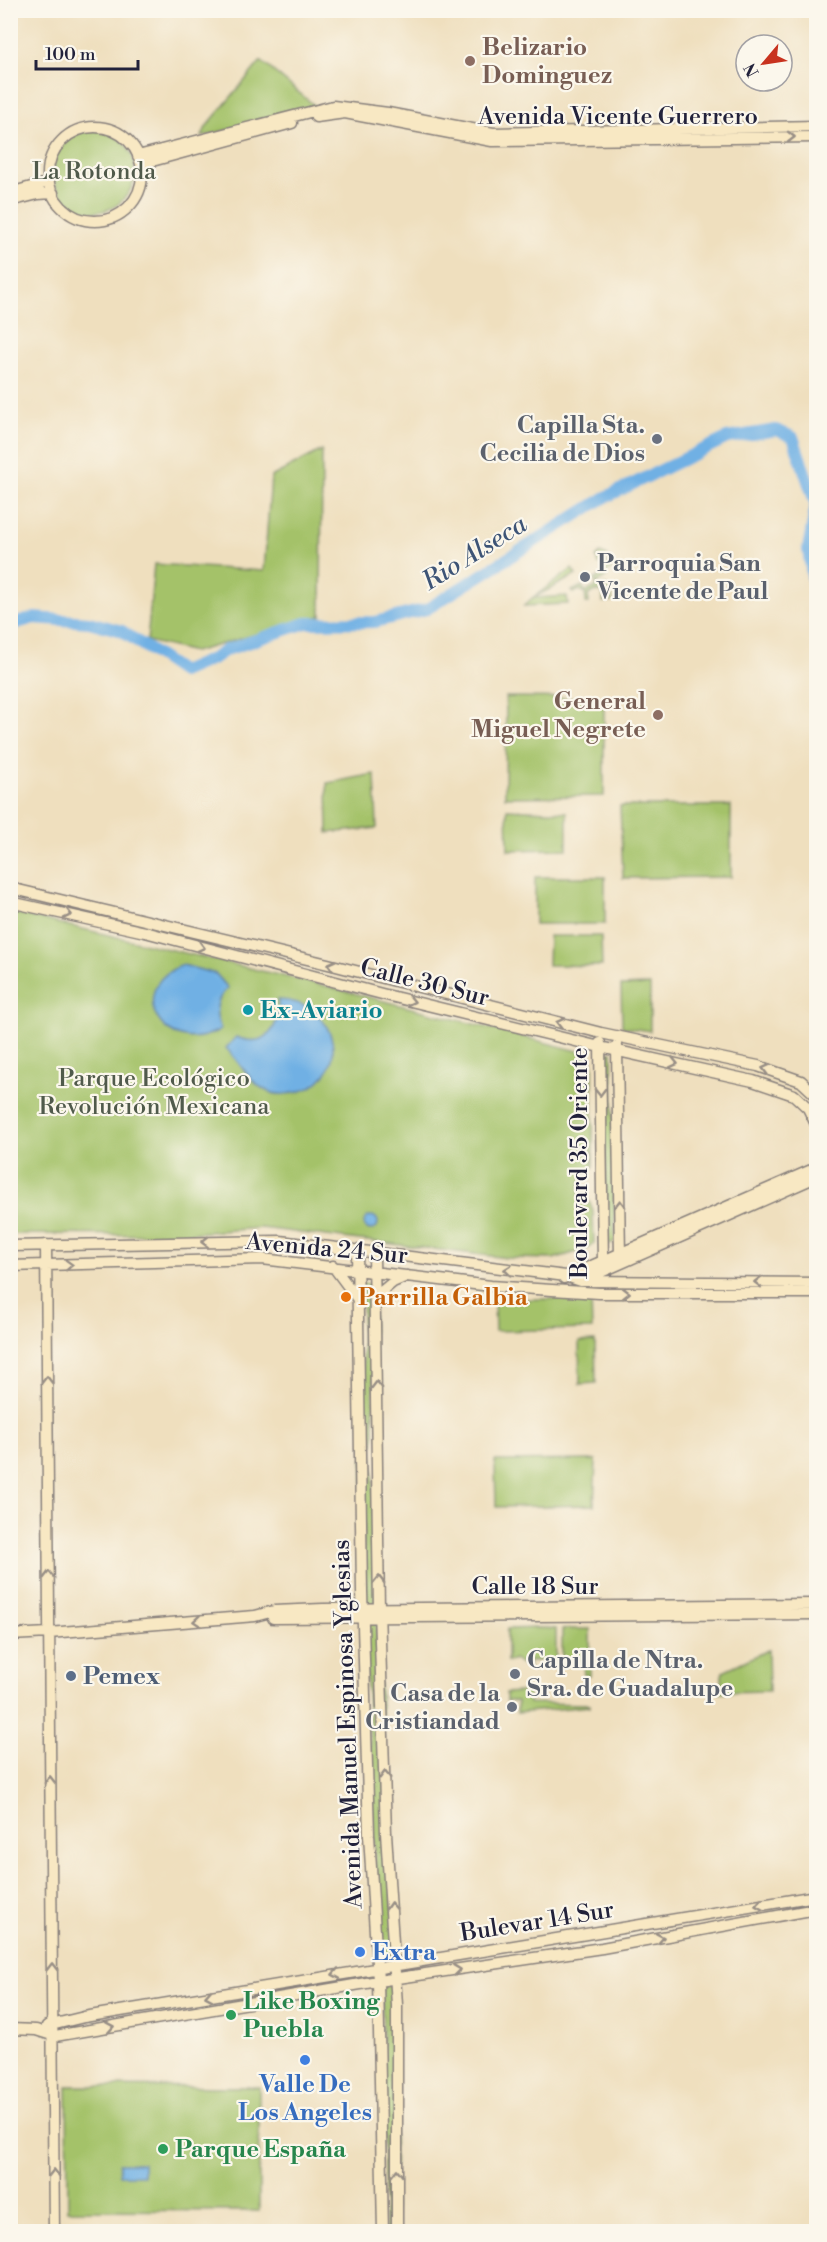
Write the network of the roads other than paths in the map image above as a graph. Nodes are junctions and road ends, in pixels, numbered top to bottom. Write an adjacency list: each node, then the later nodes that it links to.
1 (816, 126): 2 (main road, Avenida Vicente Guerrero)
2 (712, 134): 3 (main road, Avenida Vicente Guerrero, one-way to 3); 4 (main road, Avenida Vicente Guerrero)
3 (816, 137)
4 (139, 160): 5 (main road); 7 (main road)
5 (49, 182): 6 (main road); 7 (main road)
6 (10, 193)
7 (52, 193): 8 (main road)
8 (10, 201)
9 (10, 888): 11 (main road, Calle 30 Sur, one-way to 9)
10 (10, 902): 13 (main road, Calle 30 Sur, one-way to 13)
11 (601, 1034): 12 (main road, Calle 30 Sur); 13 (main road, Boulevard 35 Oriente)
12 (617, 1037): 14 (main road, Boulevard 35 Oriente); 15 (main road, Calle 30 Sur, one-way to 12)
13 (600, 1047): 14 (main road, Calle 30 Sur); 25 (main road, Boulevard 35 Oriente, one-way to 25)
14 (617, 1051): 16 (main road, Calle 30 Sur, one-way to 16); 23 (main road, Boulevard 35 Oriente, one-way to 14)
15 (816, 1095)
16 (816, 1124)
17 (816, 1168): 23 (main road)
18 (816, 1177): 23 (main road)
19 (46, 1245): 20 (main road, Avenida 24 Sur); 21 (main road, Avenida 24 Sur, one-way to 19); 24 (main road)
20 (10, 1246)
21 (357, 1250): 22 (main road, Avenida 24 Sur); 28 (main road, Avenida Manuel Espinosa Yglesias)
22 (374, 1253): 29 (main road, Avenida Manuel Espinosa Yglesias); 31 (main road, Avenida 24 Sur, one-way to 22)
23 (620, 1257): 25 (main road)
24 (46, 1265): 26 (main road, Avenida 24 Sur); 27 (main road, Avenida 24 Sur, one-way to 27); 44 (main road, one-way to 24)
25 (603, 1265): 31 (main road); 32 (main road); 34 (main road, Boulevard 35 Oriente)
26 (10, 1266)
27 (333, 1266): 28 (main road, Avenida 24 Sur); 39 (main road)
28 (357, 1269): 29 (main road, Avenida 24 Sur); 39 (main road, Avenida Manuel Espinosa Yglesias)
29 (373, 1271): 30 (main road, Avenida 24 Sur); 38 (main road, Avenida Manuel Espinosa Yglesias)
30 (407, 1276): 35 (main road, Avenida 24 Sur); 38 (main road)
31 (566, 1276): 32 (main road, Avenida 24 Sur); 35 (main road)
32 (581, 1281): 34 (main road, Avenida 24 Sur); 36 (main road)
33 (816, 1283): 34 (main road, one-way to 34)
34 (600, 1287): 36 (main road, Avenida 24 Sur); 37 (main road, one-way to 37)
35 (553, 1290): 36 (main road, Avenida 24 Sur)
36 (568, 1291)
37 (816, 1293)
38 (375, 1297): 42 (main road, Avenida Manuel Espinosa Yglesias, one-way to 38)
39 (357, 1298): 41 (main road, Avenida Manuel Espinosa Yglesias)
40 (816, 1604): 42 (main road, Calle 18 Sur)
41 (362, 1613): 42 (main road, Calle 18 Sur); 44 (main road, Calle 18 Sur, one-way to 44); 50 (main road, Avenida Manuel Espinosa Yglesias)
42 (379, 1613): 43 (main road, Calle 18 Sur); 49 (main road, Avenida Manuel Espinosa Yglesias, one-way to 42)
43 (816, 1614)
44 (50, 1633): 45 (main road, Calle 18 Sur); 55 (main road, one-way to 44)
45 (10, 1635)
46 (816, 1896): 48 (main road, Bulevar 14 Sur, one-way to 48)
47 (816, 1909): 51 (main road, Bulevar 14 Sur, one-way to 47)
48 (475, 1952): 49 (main road, Bulevar 14 Sur); 51 (main road)
49 (394, 1964): 50 (main road, Bulevar 14 Sur); 52 (main road, Avenida Manuel Espinosa Yglesias)
50 (378, 1967): 53 (main road, Avenida Manuel Espinosa Yglesias); 55 (main road, Bulevar 14 Sur, one-way to 55)
51 (477, 1967): 52 (main road, Bulevar 14 Sur, one-way to 51)
52 (395, 1978): 53 (main road, Bulevar 14 Sur); 58 (main road, Avenida Manuel Espinosa Yglesias, one-way to 52)
53 (378, 1981): 55 (main road, Bulevar 14 Sur, one-way to 53); 57 (main road, Avenida Manuel Espinosa Yglesias)
54 (10, 2030): 55 (main road)
55 (52, 2030): 56 (main road, one-way to 55)
56 (54, 2232)
57 (383, 2232)
58 (397, 2232)

